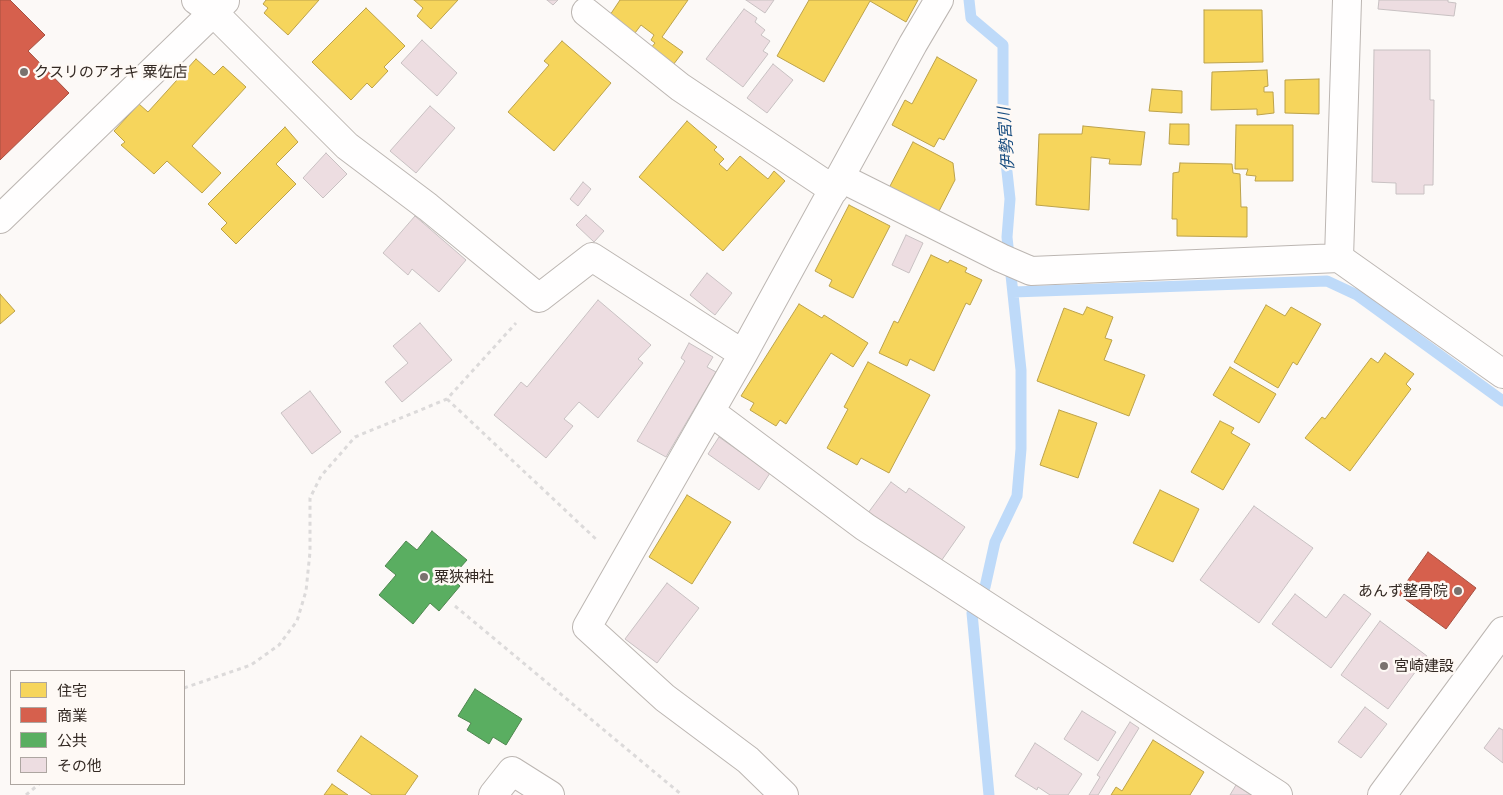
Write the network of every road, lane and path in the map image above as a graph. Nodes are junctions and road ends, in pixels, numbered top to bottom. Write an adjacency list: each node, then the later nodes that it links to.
1 (939, 0): 5 (street)
2 (1347, 0): 7 (street)
3 (212, 4): 6 (street); 8 (street)
4 (586, 12): 5 (street)
5 (837, 184): 7 (street); 9 (street)
6 (0, 219)
7 (1339, 258): 10 (street)
8 (539, 298): 9 (street); 11 (path)
9 (743, 354): 12 (street)
10 (1503, 374)
11 (447, 399): 13 (path); 16 (path)
12 (710, 412): 13 (street); 23 (street)
13 (623, 564): 22 (street)
14 (455, 606): 21 (path)
15 (1503, 631): 24 (street)
16 (185, 688)
17 (38, 785): 18 (path)
18 (26, 795)
19 (493, 795): 20 (street)
20 (550, 795)
21 (682, 795)
22 (784, 795)
23 (1278, 795)
24 (1382, 795)

